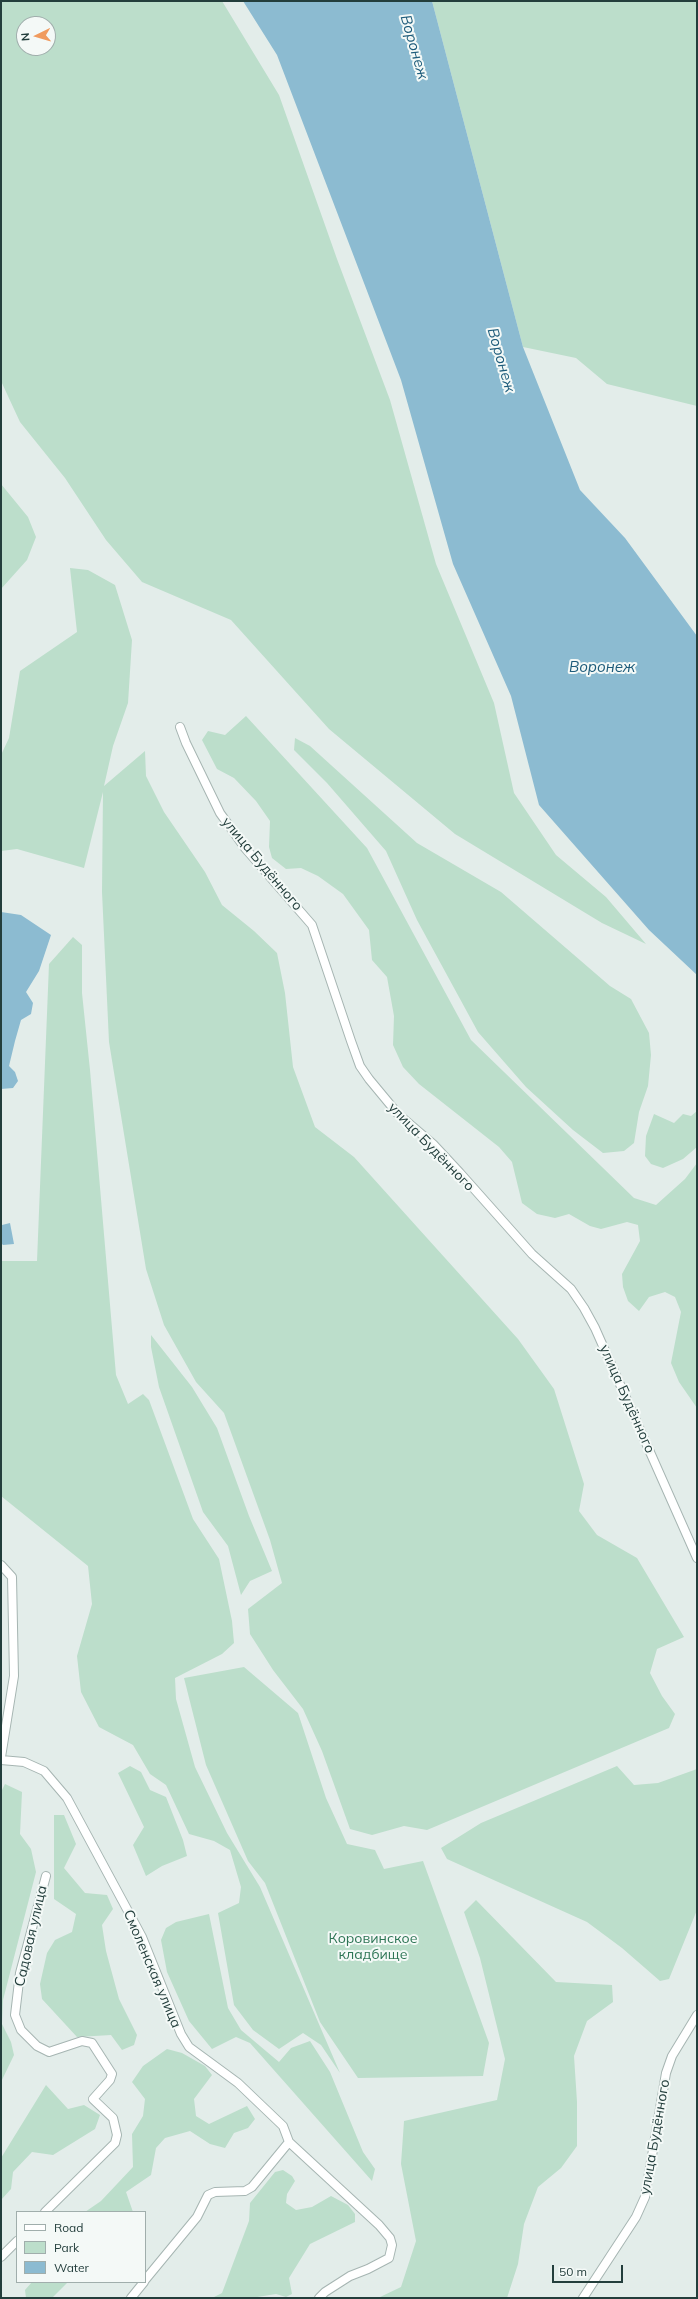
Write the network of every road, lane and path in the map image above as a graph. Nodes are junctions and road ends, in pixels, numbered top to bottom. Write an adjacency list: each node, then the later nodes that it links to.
1 (180, 727): 2 (street, улица Будённого)
2 (697, 1558)
3 (1, 1565): 4 (street)
4 (1, 1758): 7 (street, Смоленская улица)
5 (46, 1876): 8 (street, Садовая улица)
6 (697, 2015): 15 (street, улица Будённого)
7 (289, 2142): 11 (street); 14 (street, Смоленская улица)
8 (46, 2211)
9 (16, 2242): 10 (street)
10 (1, 2257)
11 (146, 2279)
12 (142, 2283): 13 (street)
13 (131, 2298)
14 (319, 2298)
15 (583, 2298)

